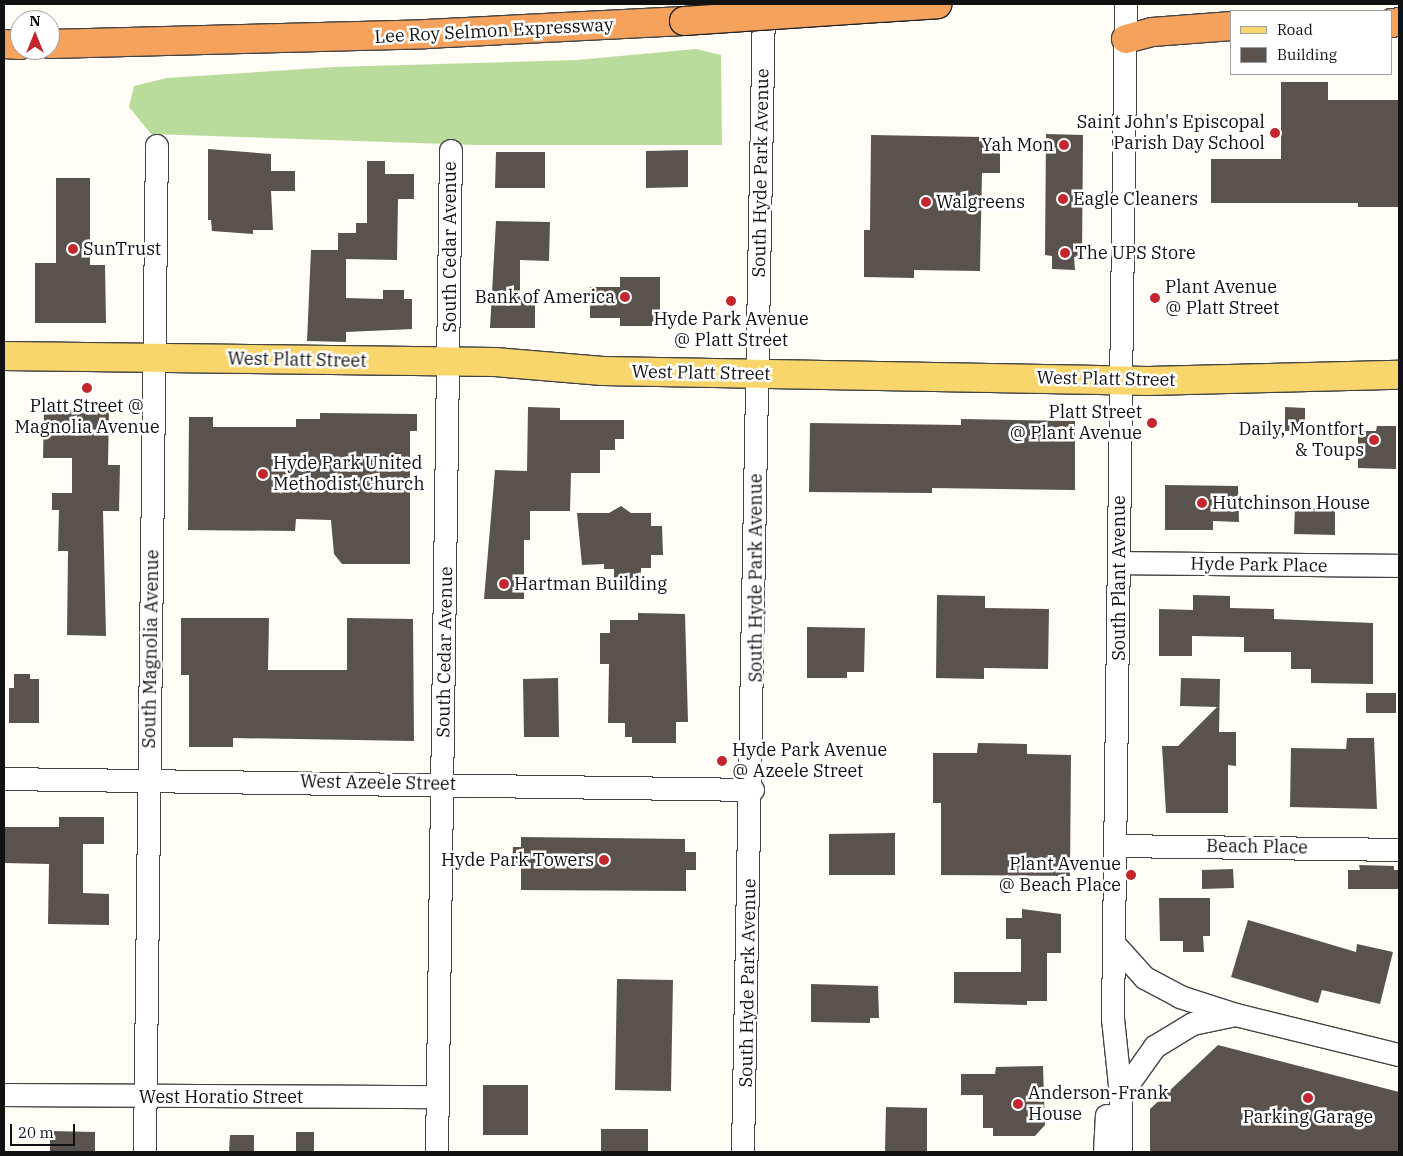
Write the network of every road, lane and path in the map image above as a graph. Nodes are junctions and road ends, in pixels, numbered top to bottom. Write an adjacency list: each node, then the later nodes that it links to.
1 (764, 4): 12 (street, South Hyde Park Avenue)
2 (937, 4): 6 (highway, Lee Roy Selmon Expressway, bridge)
3 (1126, 4): 5 (street, South Plant Avenue)
4 (1230, 26): 5 (highway)
5 (1126, 39): 14 (street, South Plant Avenue)
6 (60, 44)
7 (157, 146): 10 (street, South Magnolia Avenue)
8 (450, 151): 11 (street, South Cedar Avenue)
9 (4, 356): 10 (main road, West Platt Street)
10 (156, 357): 11 (main road, West Platt Street); 18 (street, South Magnolia Avenue)
11 (449, 361): 12 (main road, West Platt Street); 19 (street, South Cedar Avenue)
12 (758, 374): 14 (main road, West Platt Street); 20 (street, South Hyde Park Avenue)
13 (1399, 375): 14 (main road, West Platt Street)
14 (1121, 380): 15 (street, South Plant Avenue)
15 (1120, 563): 16 (street, Hyde Park Place); 21 (street, South Plant Avenue)
16 (1399, 566)
17 (4, 779): 18 (street, West Azeele Street)
18 (148, 781): 19 (street, West Azeele Street); 29 (street, South Magnolia Avenue)
19 (442, 784): 20 (street, West Azeele Street); 30 (street, South Cedar Avenue)
20 (752, 790): 33 (street, South Hyde Park Avenue)
21 (1116, 846): 22 (street, Beach Place); 23 (street, South Plant Avenue)
22 (1399, 850)
23 (1115, 945): 24 (street); 25 (street, South Plant Avenue)
24 (1236, 1015): 26 (street); 28 (street)
25 (1114, 1019): 28 (street, South Plant Avenue); 34 (street)
26 (1399, 1054)
27 (4, 1095): 29 (street, West Horatio Street)
28 (1121, 1095): 35 (street, South Plant Avenue)
29 (145, 1097): 30 (street, West Horatio Street); 31 (street, South Magnolia Avenue)
30 (438, 1097): 32 (street, South Cedar Avenue)
31 (145, 1152)
32 (437, 1152)
33 (743, 1152)
34 (1105, 1152)
35 (1121, 1152)

